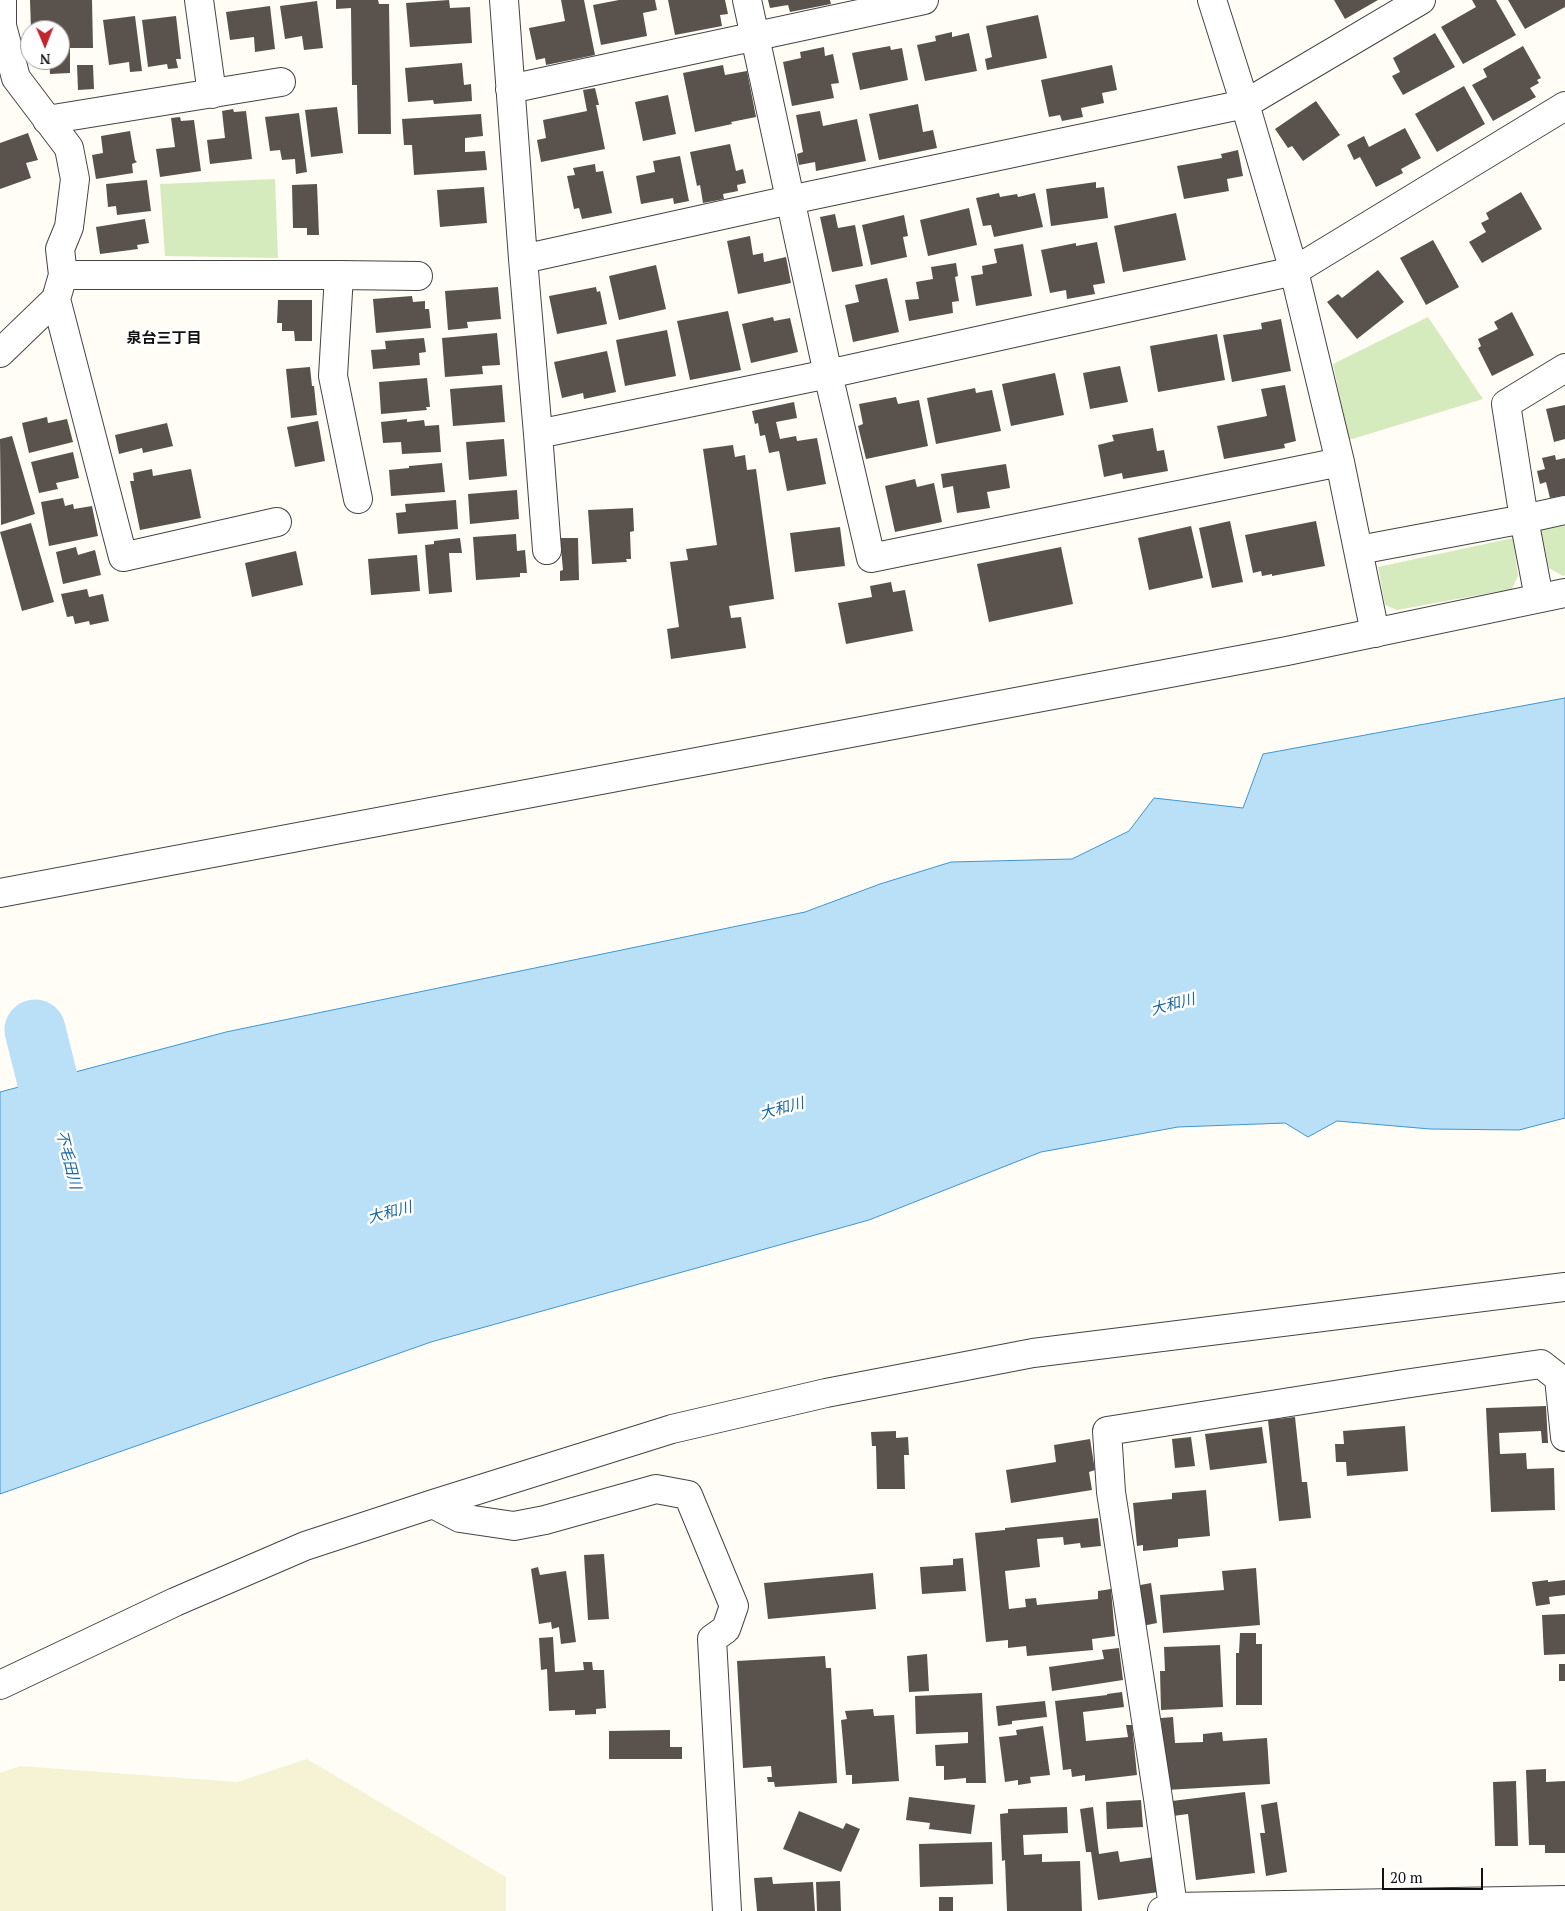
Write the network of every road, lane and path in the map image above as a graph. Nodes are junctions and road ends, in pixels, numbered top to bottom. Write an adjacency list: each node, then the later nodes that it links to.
1 (2, 0): 14 (street)
2 (198, 0): 11 (street)
3 (504, 0): 10 (street)
4 (747, 0): 8 (street)
5 (924, 0): 8 (street)
6 (1212, 0): 12 (street)
7 (1421, 0): 12 (street)
8 (755, 37): 10 (street); 15 (street)
9 (281, 82): 11 (street)
10 (510, 90): 16 (street)
11 (212, 94): 14 (street)
12 (1245, 104): 15 (street); 17 (street)
13 (1565, 106): 17 (street)
14 (47, 120): 20 (street)
15 (790, 200): 16 (street); 23 (street)
16 (523, 259): 24 (street)
17 (1294, 270): 23 (street); 25 (street)
18 (339, 275): 19 (street); 20 (street); 26 (street)
19 (418, 276)
20 (59, 287): 21 (street); 29 (street)
21 (0, 353)
22 (1565, 368): 28 (street)
23 (828, 374): 24 (street); 25 (street)
24 (538, 434): 30 (street)
25 (1340, 462): 31 (street)
26 (358, 499)
27 (1565, 510): 28 (street)
28 (1524, 519): 31 (street); 32 (street)
29 (277, 522)
30 (547, 550)
31 (1359, 550): 33 (street)
32 (1552, 596): 33 (street)
33 (1375, 633): 34 (street)
34 (0, 893)
35 (1565, 1287): 37 (street)
36 (1565, 1437): 40 (street)
37 (433, 1504): 38 (street); 41 (street)
38 (0, 1685)
39 (1565, 1900): 40 (street)
40 (1168, 1909)
41 (726, 1911)

